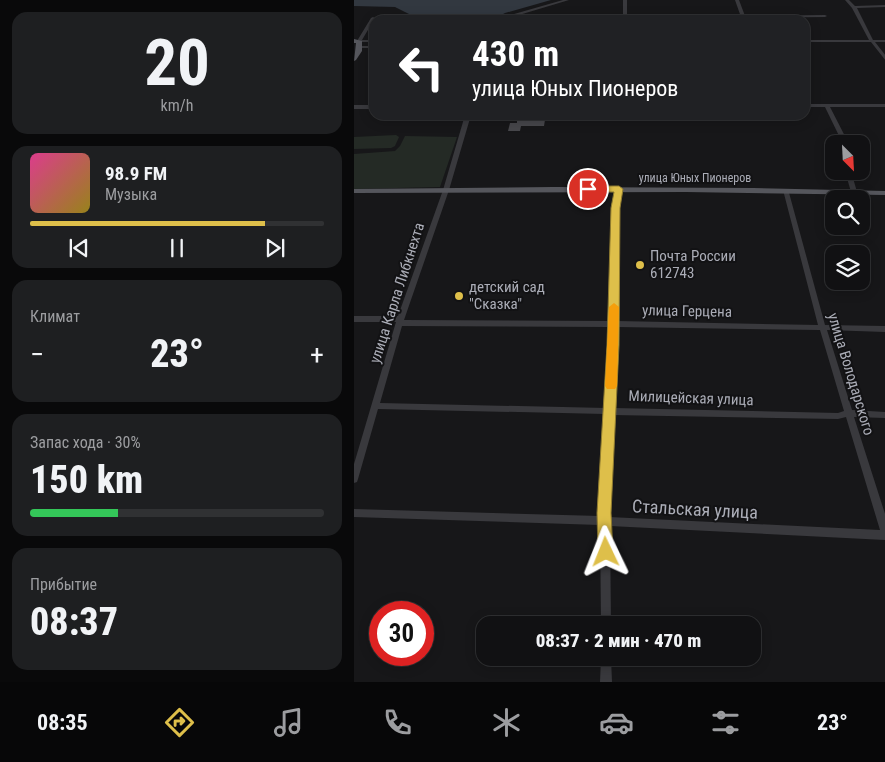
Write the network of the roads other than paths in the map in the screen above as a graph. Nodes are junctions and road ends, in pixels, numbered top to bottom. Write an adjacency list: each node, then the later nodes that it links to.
1 (567, 0): 7 (street)
2 (625, 0): 8 (street)
3 (737, 0): 9 (street)
4 (847, 0): 6 (street)
5 (885, 6): 6 (street)
6 (854, 7): 14 (street)
7 (517, 15)
8 (625, 15)
9 (743, 15)
10 (810, 16): 11 (street)
11 (825, 16)
12 (369, 24): 16 (street)
13 (810, 41): 14 (street)
14 (872, 41): 15 (street); 18 (street)
15 (885, 41)
16 (357, 44): 17 (main road)
17 (354, 59)
18 (885, 60)
19 (827, 105): 20 (street); 21 (street); 25 (street)
20 (885, 105)
21 (810, 106)
22 (354, 107): 23 (street)
23 (369, 107)
24 (467, 120): 27 (street, улица Карла Либкнехта)
25 (842, 135)
26 (619, 189): 27 (main road, улица Юных Пионеров); 28 (main road, улица Юных Пионеров); 35 (street)
27 (446, 190): 29 (main road, улица Юных Пионеров); 34 (street, улица Карла Либкнехта)
28 (786, 190): 30 (main road, улица Юных Пионеров); 36 (street, улица Володарского)
29 (354, 191)
30 (825, 191)
31 (870, 192): 32 (main road, улица Юных Пионеров)
32 (885, 192)
33 (354, 319): 34 (street, улица Герцена)
34 (400, 321): 35 (street, улица Герцена); 38 (street, улица Карла Либкнехта)
35 (614, 324): 36 (street, улица Герцена); 39 (street)
36 (822, 326): 37 (street, улица Герцена); 40 (street, улица Володарского)
37 (885, 329)
38 (375, 406): 39 (street, Милицейская улица); 42 (street, улица Карла Либкнехта)
39 (610, 410): 40 (street, Милицейская улица); 44 (street)
40 (848, 413): 41 (street, Милицейская улица); 45 (street, улица Володарского)
41 (885, 415)
42 (354, 479)
43 (354, 513): 44 (street, Стальская улица)
44 (604, 521): 45 (street, Стальская улица); 46 (street)
45 (885, 535)
46 (606, 616)
47 (606, 666): 48 (street)
48 (606, 682)

